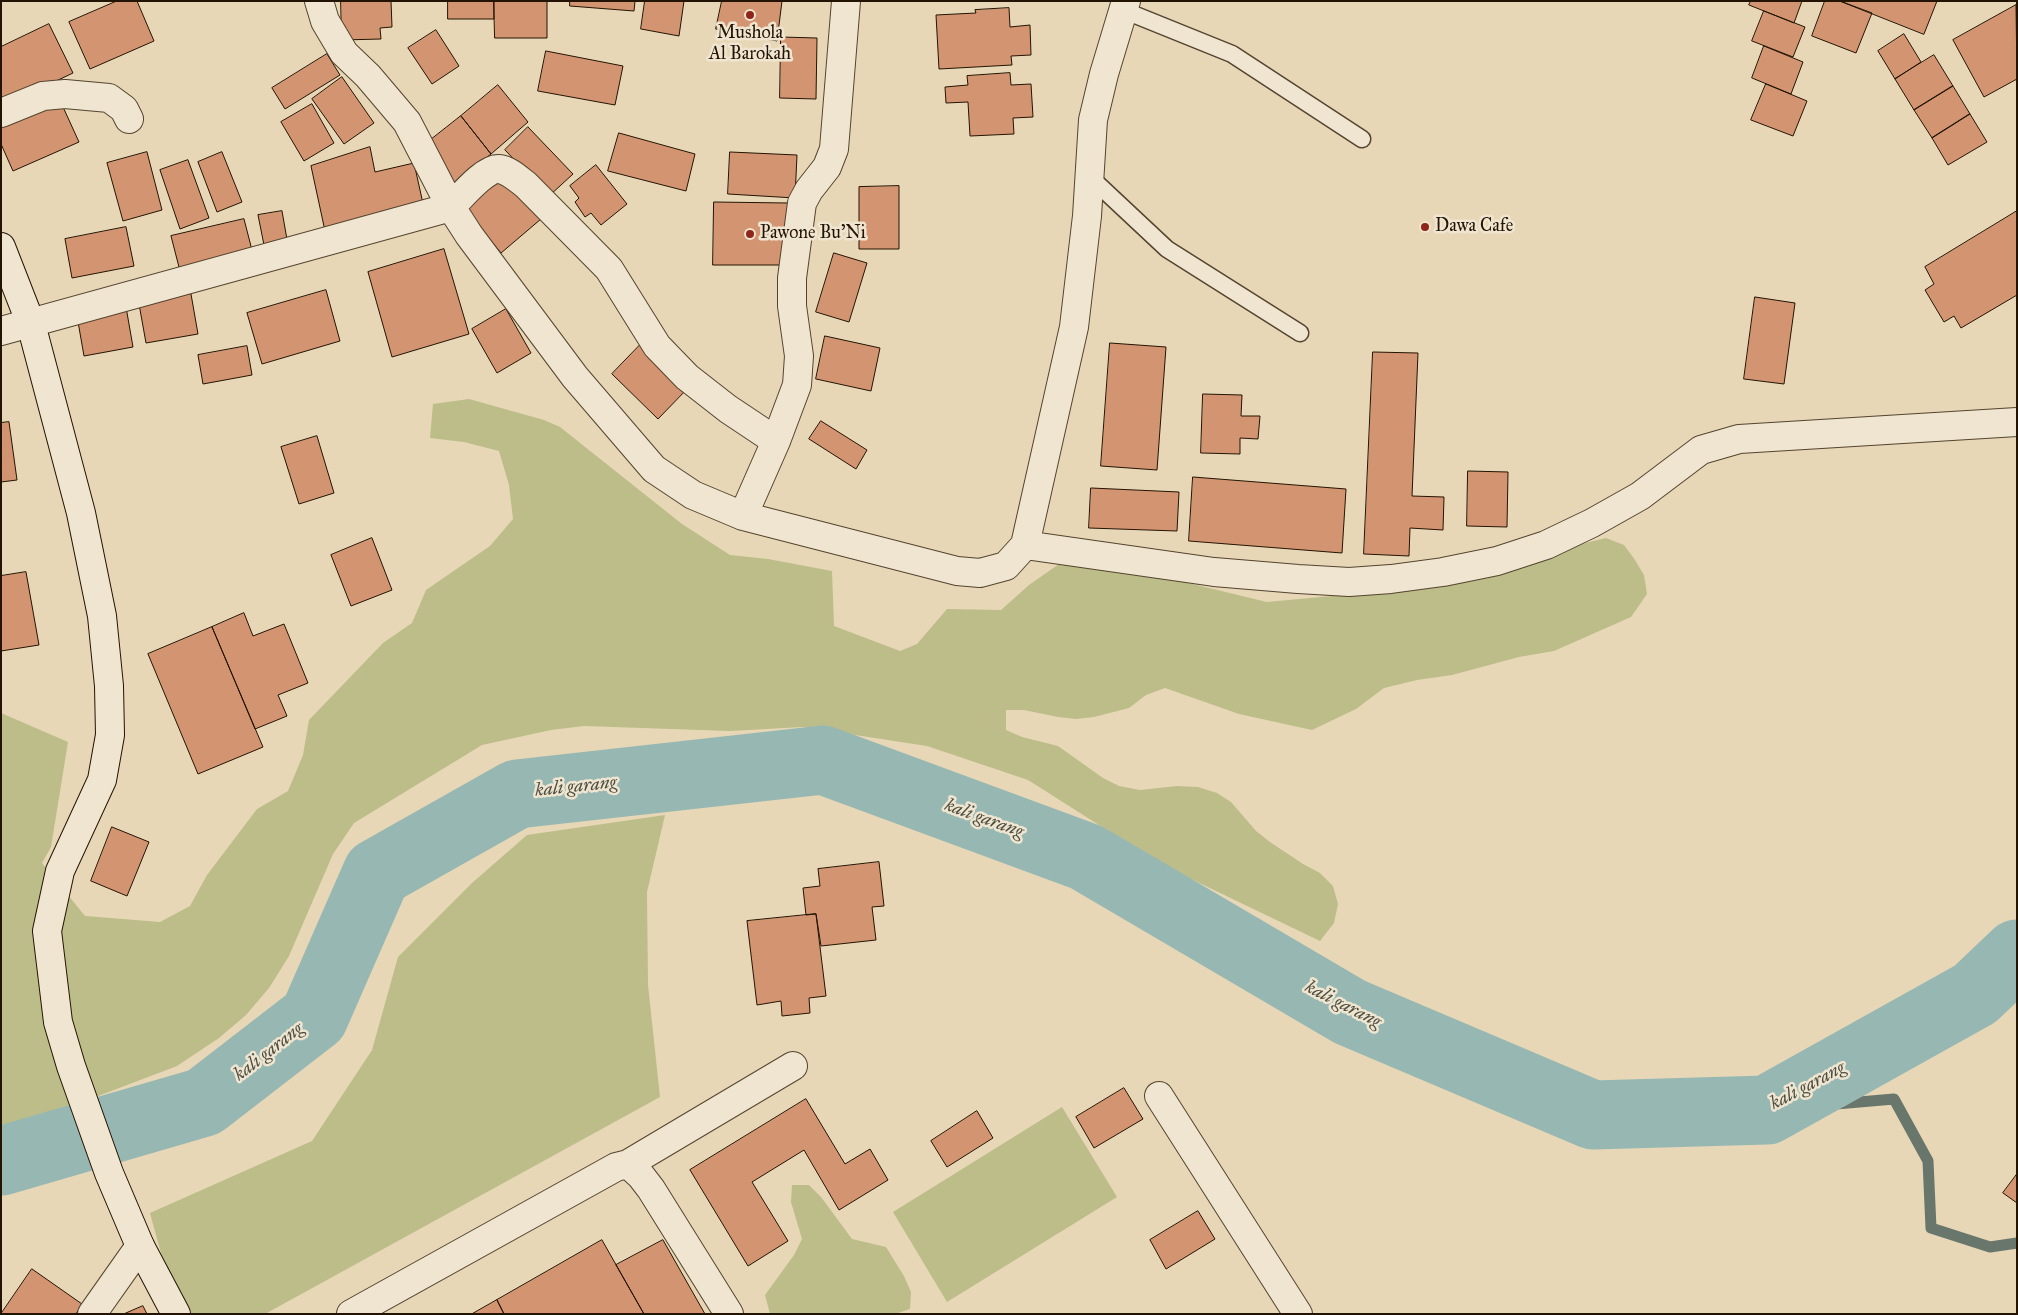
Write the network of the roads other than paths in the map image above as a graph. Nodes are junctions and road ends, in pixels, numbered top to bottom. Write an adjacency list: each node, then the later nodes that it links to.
1 (319, 1): 8 (street)
2 (846, 1): 14 (street)
3 (1125, 5): 6 (lane); 7 (street)
4 (1, 112): 5 (street)
5 (129, 119)
6 (1362, 139)
7 (1089, 176): 12 (lane); 16 (street)
8 (451, 207): 10 (street); 14 (street); 15 (street)
9 (1, 247): 10 (street)
10 (31, 324): 11 (street); 20 (street)
11 (1, 331)
12 (1300, 333)
13 (2017, 422): 16 (street)
14 (776, 441): 15 (street)
15 (743, 516): 16 (street)
16 (1025, 546)
17 (793, 1066): 19 (street)
18 (1159, 1096): 25 (street)
19 (628, 1164): 23 (street); 24 (street)
20 (140, 1246): 21 (street); 22 (street)
21 (92, 1314)
22 (176, 1314)
23 (350, 1314)
24 (729, 1314)
25 (1298, 1314)

